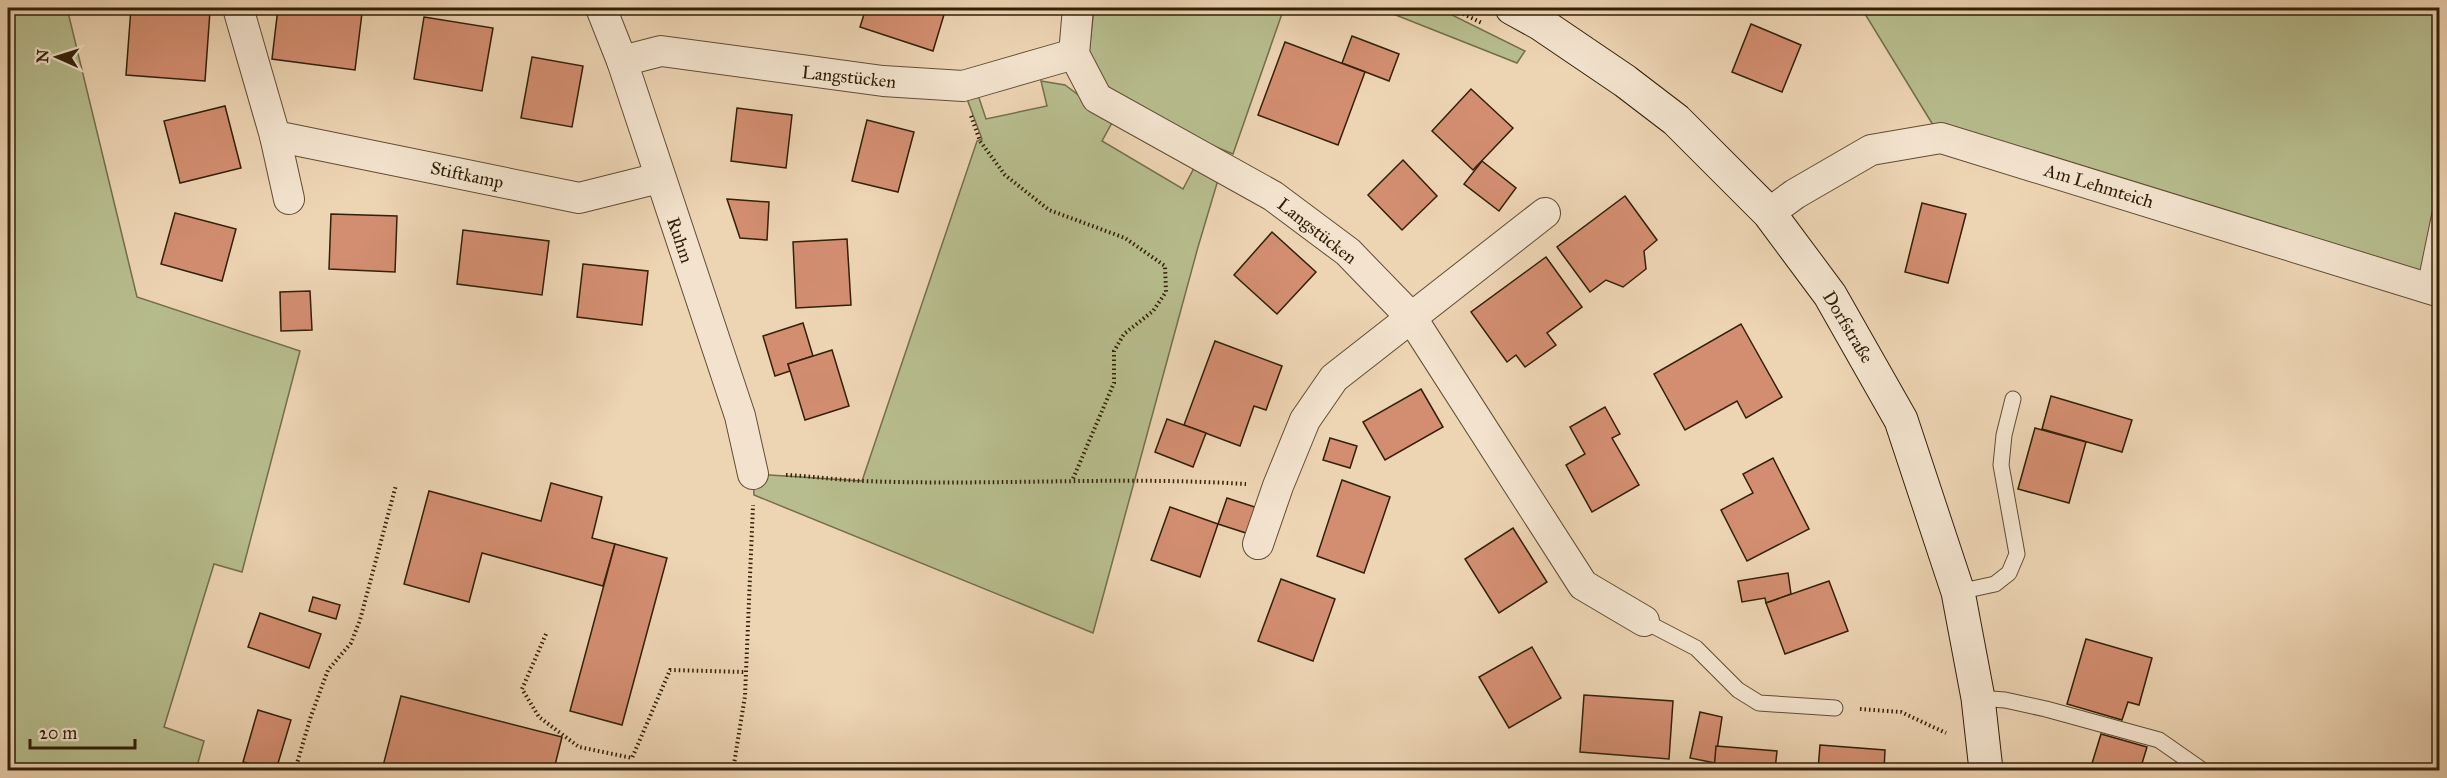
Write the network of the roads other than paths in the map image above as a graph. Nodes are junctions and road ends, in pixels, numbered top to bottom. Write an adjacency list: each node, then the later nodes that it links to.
1 (238, 8): 7 (street)
2 (602, 8): 6 (street, Ruhm)
3 (1078, 8): 5 (street)
4 (1502, 18): 11 (street, Dorfstraße)
5 (1074, 54): 6 (street, Langstücken); 14 (street, Langstücken)
6 (622, 61): 8 (street, Ruhm)
7 (275, 136): 8 (street, Stiftkamp); 9 (street)
8 (659, 178): 16 (street, Ruhm)
9 (289, 199)
10 (1545, 213): 14 (street)
11 (1769, 213): 13 (street, Am Lehmteich); 18 (street, Dorfstraße)
12 (2439, 213): 13 (lane)
13 (2432, 289)
14 (1411, 317): 17 (street); 19 (street, Langstücken)
15 (2013, 399): 18 (lane)
16 (753, 474)
17 (1258, 544)
18 (1958, 592): 20 (street, Dorfstraße)
19 (1644, 621): 21 (lane)
20 (1978, 698): 22 (street, Dorfstraße); 23 (lane)
21 (1835, 708)
22 (1986, 771)
23 (2202, 771)

